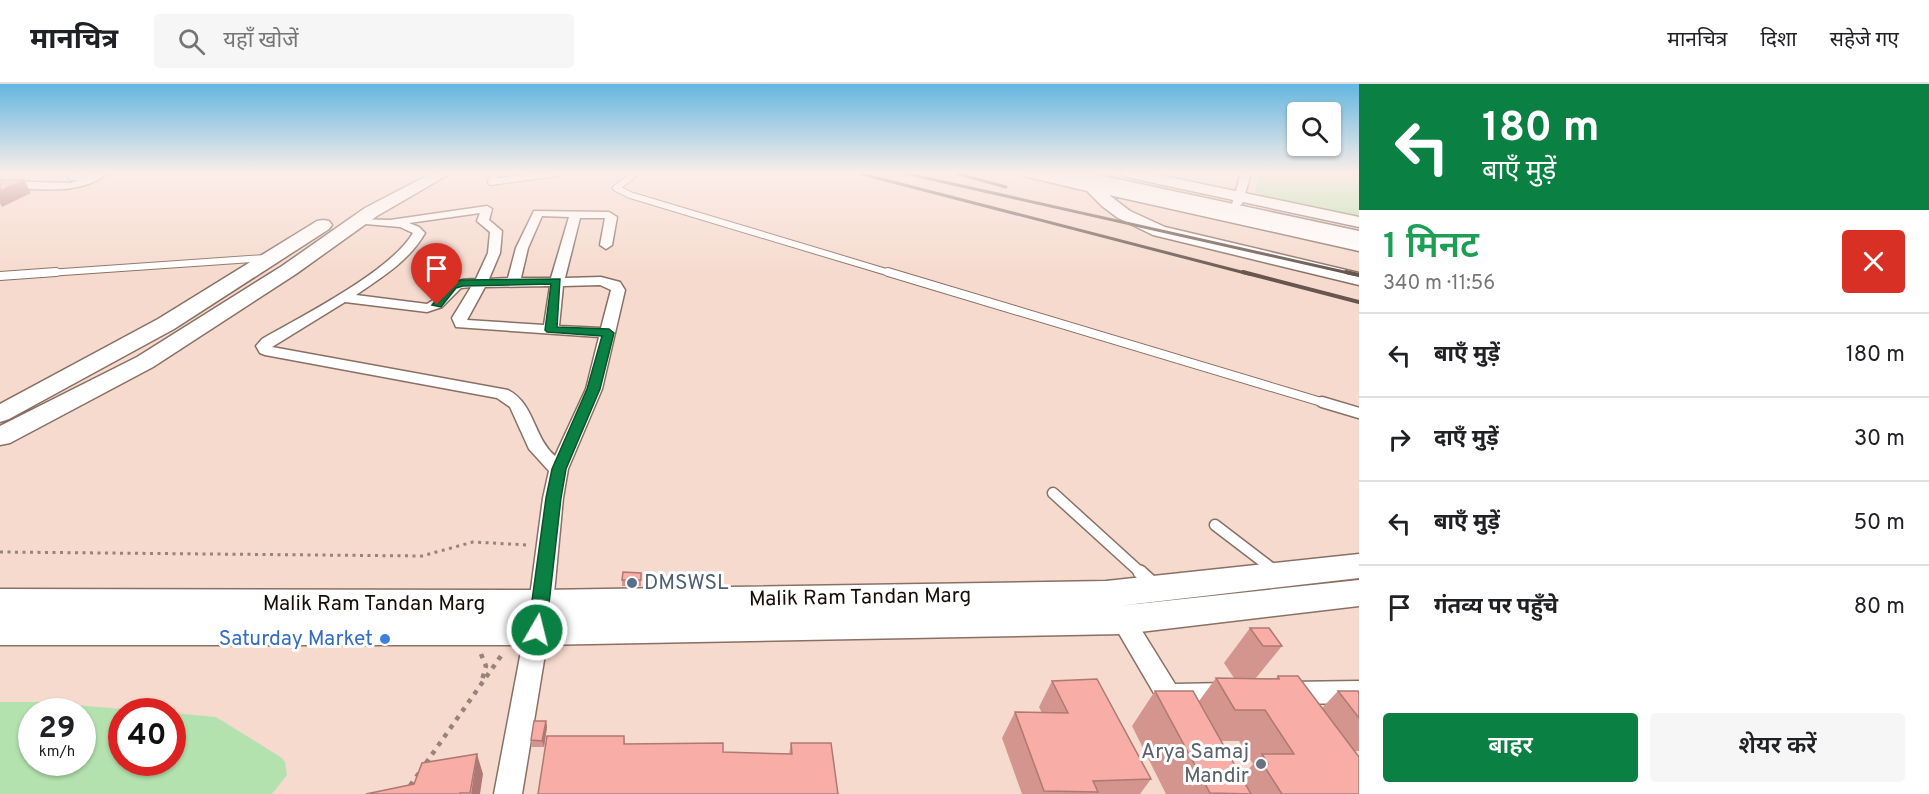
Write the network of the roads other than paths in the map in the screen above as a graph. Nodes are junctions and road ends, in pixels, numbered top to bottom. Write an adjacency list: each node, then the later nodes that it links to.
1 (357, 206): 17 (street)
2 (384, 206): 10 (street)
3 (667, 206): 28 (lane)
4 (1113, 206): 19 (street)
5 (1198, 206): 16 (street)
6 (1214, 206): 14 (main road)
7 (1263, 206): 13 (main road)
8 (1272, 206): 12 (street)
9 (576, 213): 15 (street); 20 (street); 22 (street)
10 (357, 221): 11 (street); 24 (street)
11 (384, 222): 21 (street); 25 (street)
12 (1359, 222)
13 (1359, 230)
14 (1359, 237)
15 (606, 245)
16 (1359, 246)
17 (270, 258): 18 (lane); 23 (street)
18 (0, 276)
19 (1359, 279)
20 (557, 281): 22 (street); 26 (street); 27 (street)
21 (479, 282): 22 (street); 25 (street); 26 (street)
22 (514, 282)
23 (221, 289): 24 (street); 29 (street)
24 (250, 294): 30 (street)
25 (341, 297): 31 (street)
26 (551, 330): 27 (street)
27 (609, 333): 31 (street)
28 (1359, 413)
29 (0, 414)
30 (0, 437)
31 (559, 469): 40 (street)
32 (1053, 493): 36 (lane)
33 (1215, 525): 35 (lane)
34 (1359, 566): 35 (street, Malik Ram Tandan Marg)
35 (1280, 576): 36 (street, Malik Ram Tandan Marg)
36 (1158, 589): 39 (street, Malik Ram Tandan Marg)
37 (1359, 593): 39 (street, Malik Ram Tandan Marg)
38 (0, 603): 40 (street, Malik Ram Tandan Marg)
39 (1115, 607): 40 (street, Malik Ram Tandan Marg); 43 (street)
40 (539, 617): 41 (street, Malik Ram Tandan Marg); 45 (street)
41 (0, 630)
42 (1359, 692): 43 (street)
43 (1169, 695): 44 (street)
44 (1191, 735)
45 (508, 794)

